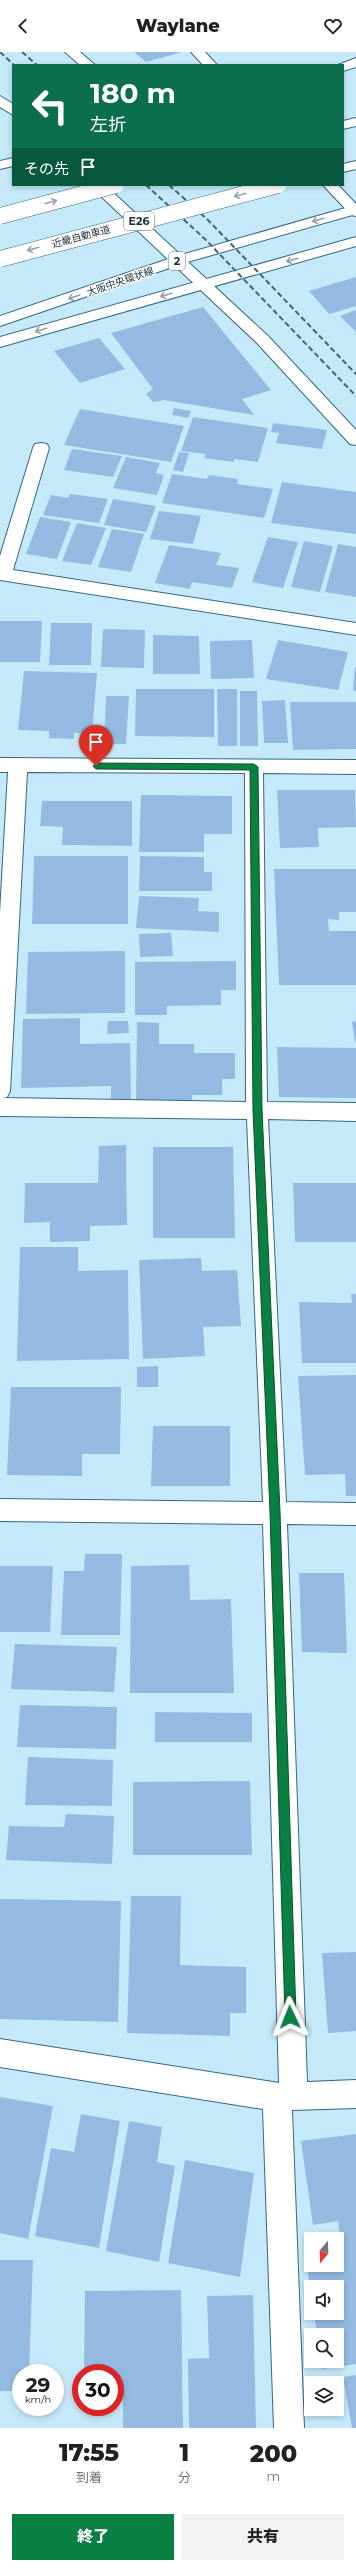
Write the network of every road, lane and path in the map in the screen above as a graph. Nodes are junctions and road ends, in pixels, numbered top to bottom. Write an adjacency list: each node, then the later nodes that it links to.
1 (72, 52): 4 (main road)
2 (198, 52): 5 (main road)
3 (356, 62): 6 (main road)
4 (87, 64)
5 (209, 64)
6 (344, 67)
7 (0, 100): 8 (main road)
8 (12, 110)
9 (356, 122): 10 (main road)
10 (344, 125)
11 (12, 162): 12 (main road)
12 (0, 165)
13 (356, 165): 14 (main road)
14 (344, 168)
15 (97, 186): 23 (main road)
16 (112, 186): 20 (main road, one-way to 16, bridge)
17 (274, 186): 22 (main road, 近畿自動車道 / E26, one-way to 22, bridge)
18 (331, 186): 19 (main road)
19 (355, 210): 23 (main road, 大阪中央環状線 / 2, one-way to 23)
20 (0, 216)
21 (356, 241): 24 (main road, one-way to 24)
22 (0, 259)
23 (179, 260): 24 (main road); 25 (main road, 大阪中央環状線 / 2, one-way to 25)
24 (206, 284): 26 (main road, one-way to 26); 27 (main road)
25 (0, 321)
26 (0, 342)
27 (356, 440)
28 (41, 448): 29 (main road)
29 (2, 575): 30 (main road)
30 (356, 629)
31 (9, 765): 32 (main road); 34 (main road)
32 (254, 767): 33 (main road); 36 (main road)
33 (356, 767)
34 (0, 1091)
35 (0, 1107): 36 (main road)
36 (257, 1110): 37 (main road); 39 (main road)
37 (356, 1112)
38 (0, 1510): 39 (main road)
39 (275, 1512): 40 (main road); 43 (main road)
40 (356, 1514)
41 (0, 2053): 43 (main road)
42 (356, 2094): 43 (main road)
43 (285, 2096): 44 (main road)
44 (288, 2428)

